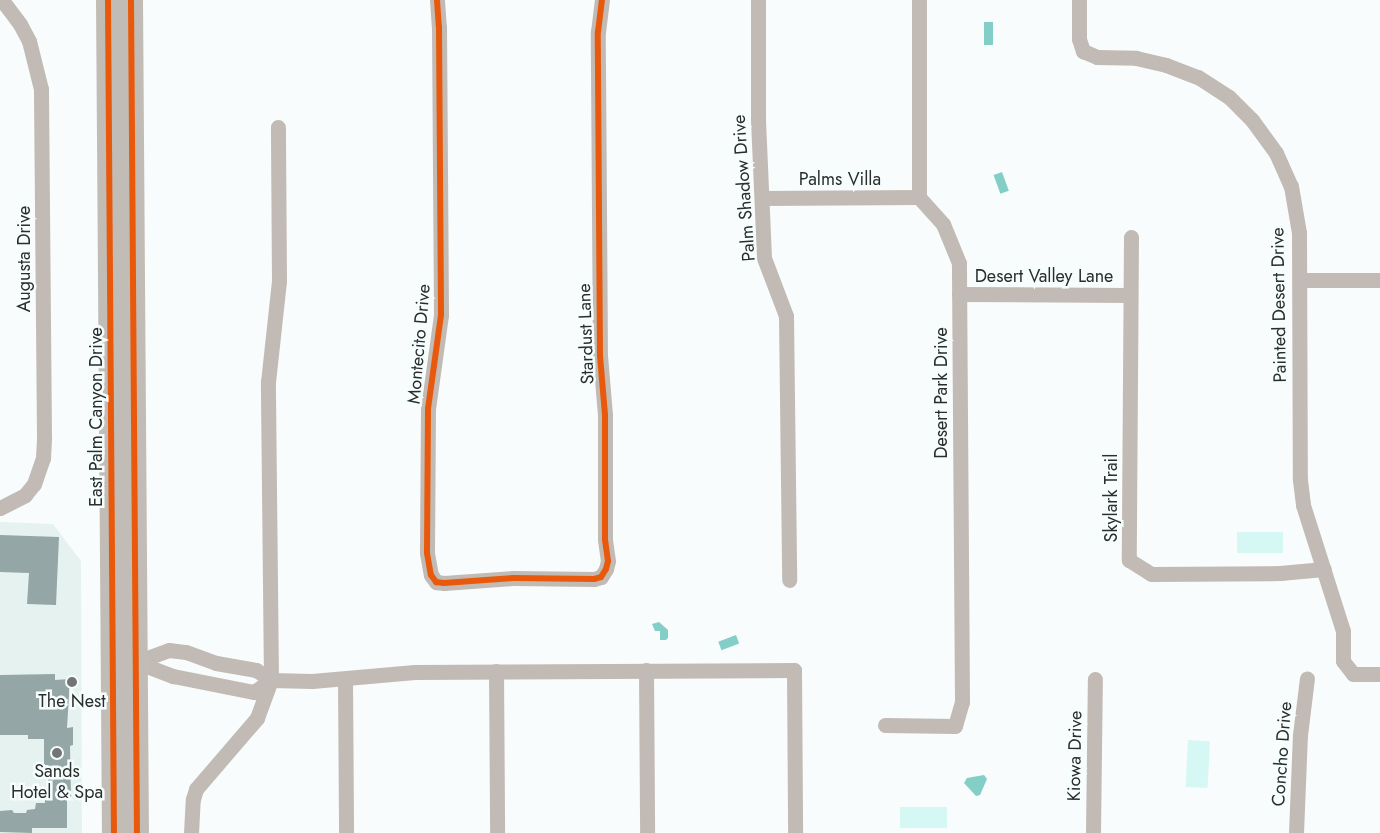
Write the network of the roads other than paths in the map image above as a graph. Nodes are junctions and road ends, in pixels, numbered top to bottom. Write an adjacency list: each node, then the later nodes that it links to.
1 (2, 0): 17 (street, Augusta Drive)
2 (108, 0): 21 (main road, East Palm Canyon Drive)
3 (131, 0): 22 (main road)
4 (437, 0): 19 (street, Montecito Drive)
5 (602, 0): 19 (street, Stardust Lane)
6 (758, 0): 11 (street, Palm Shadow Drive)
7 (919, 0): 10 (street)
8 (1079, 0): 13 (street, Painted Desert Drive)
9 (278, 127): 29 (street)
10 (919, 197): 11 (street, Palms Villa); 15 (street, Desert Park Drive)
11 (762, 198): 20 (street, Palm Shadow Drive)
12 (1131, 237): 16 (street, Skylark Trail)
13 (1300, 280): 14 (street); 18 (street, Painted Desert Drive)
14 (1380, 280)
15 (959, 294): 16 (street, Desert Valley Lane); 30 (street, Desert Park Drive)
16 (1129, 295): 18 (street, Skylark Trail)
17 (0, 508)
18 (1324, 569): 25 (street, Painted Desert Drive)
19 (513, 578)
20 (789, 580)
21 (113, 662): 22 (street); 31 (main road, East Palm Canyon Drive)
22 (136, 662): 29 (street); 29 (street); 32 (main road)
23 (646, 670): 24 (street); 36 (street); 37 (street)
24 (496, 671): 27 (street); 35 (street)
25 (1380, 674)
26 (1307, 678): 39 (street, Concho Drive)
27 (345, 679): 29 (street); 34 (street)
28 (1095, 679): 38 (street, Kiowa Drive)
29 (271, 680): 33 (street)
30 (885, 725)
31 (114, 833)
32 (137, 833)
33 (191, 833)
34 (346, 833)
35 (497, 833)
36 (647, 833)
37 (795, 833)
38 (1093, 833)
39 (1296, 833)

